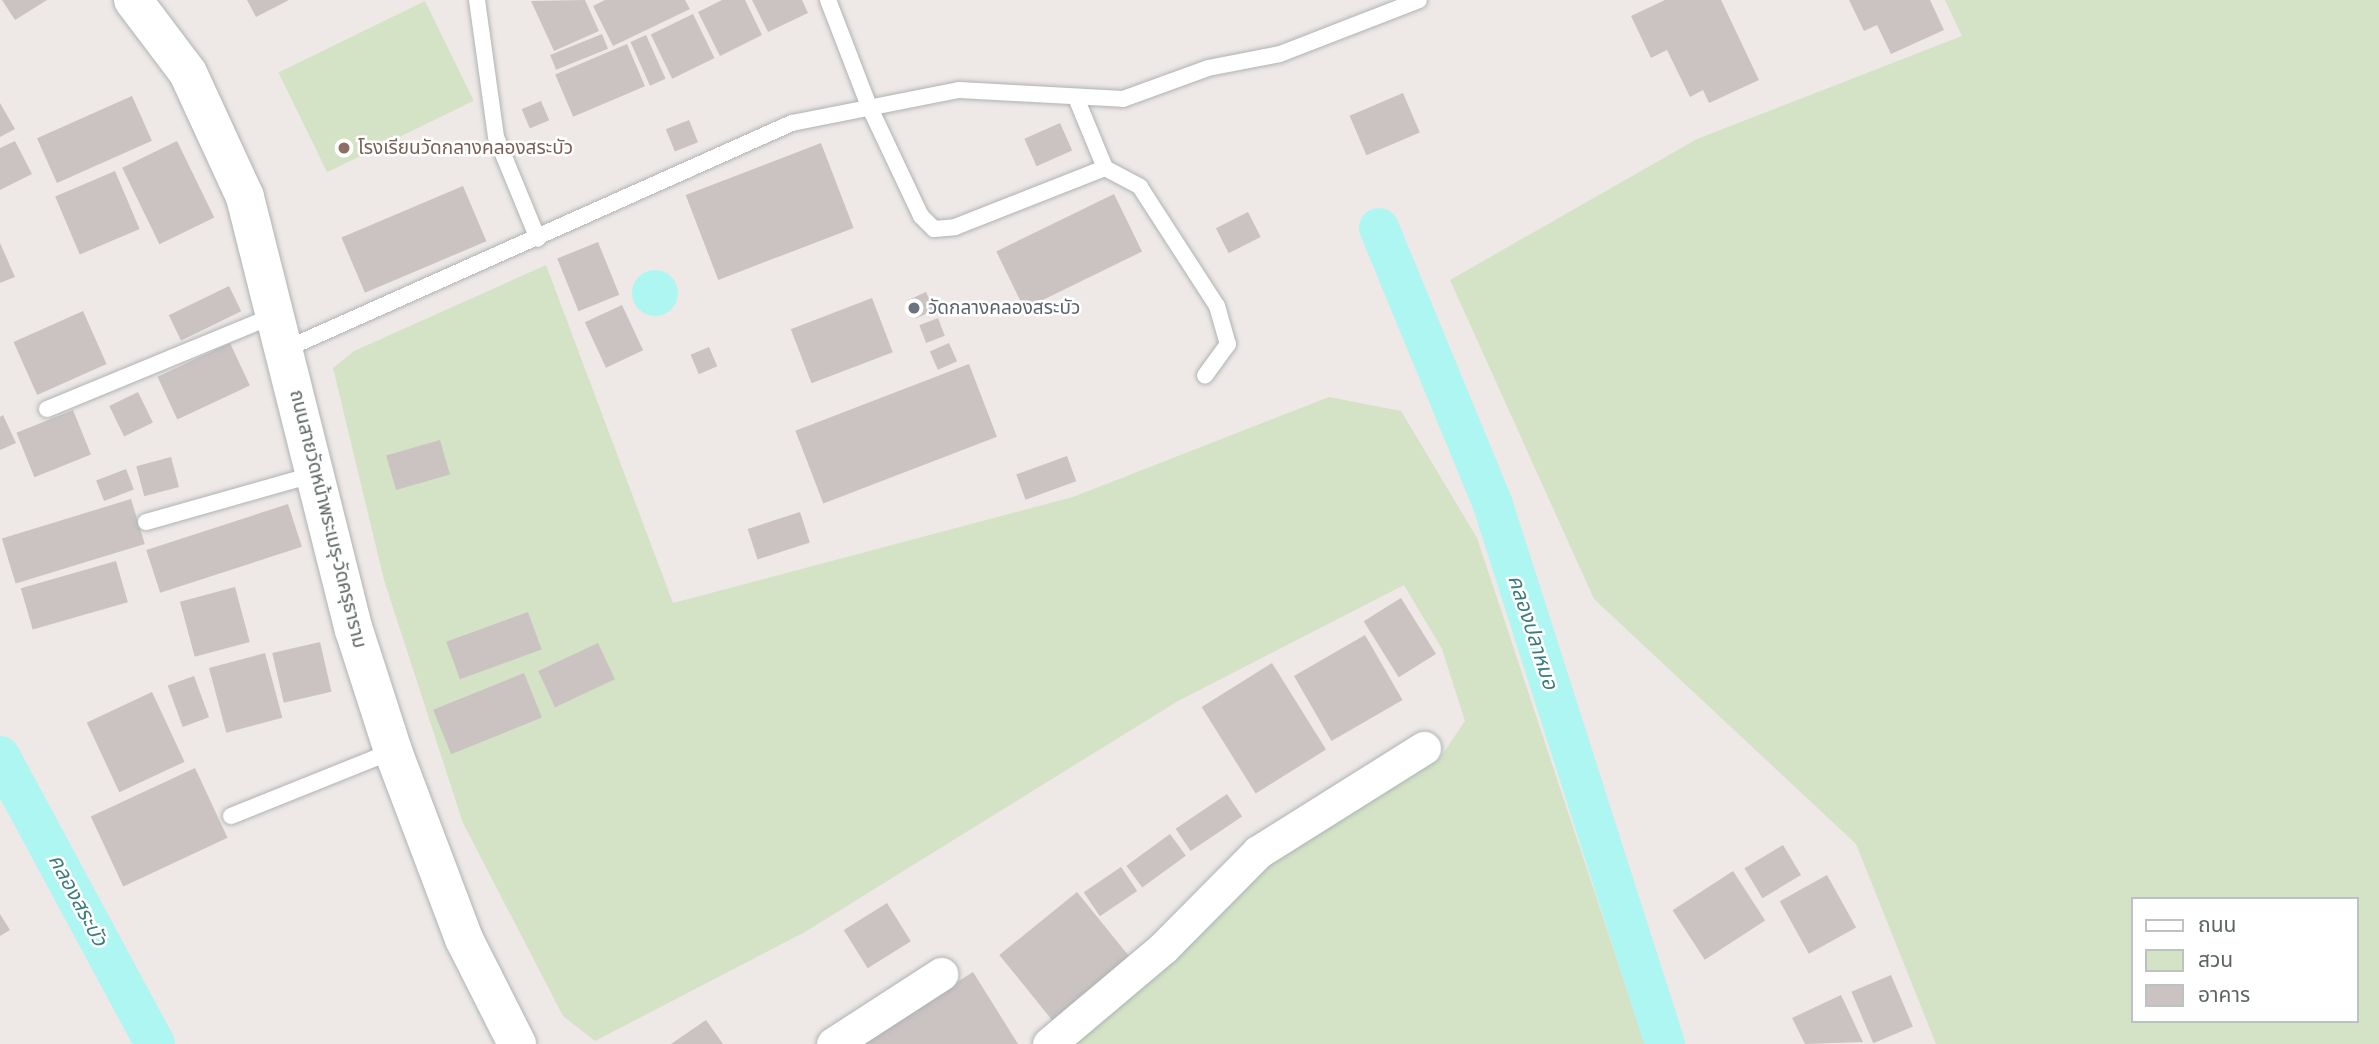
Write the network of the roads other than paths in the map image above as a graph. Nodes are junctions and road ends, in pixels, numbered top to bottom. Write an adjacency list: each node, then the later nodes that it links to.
1 (132, 0): 9 (street, ถนนสายวัดหน้าพระเมรุ-วัดครุธาราม)
2 (477, 0): 8 (lane)
3 (828, 0): 6 (lane)
4 (1419, 0): 5 (lane)
5 (1077, 100): 6 (lane); 7 (lane)
6 (869, 106): 7 (lane); 8 (lane)
7 (1105, 168): 10 (lane)
8 (538, 239): 9 (lane)
9 (280, 332): 11 (lane); 12 (street, ถนนสายวัดหน้าพระเมรุ-วัดครุธาราม)
10 (1205, 376)
11 (47, 409)
12 (316, 474): 13 (lane); 15 (street, ถนนสายวัดหน้าพระเมรุ-วัดครุธาราม)
13 (146, 522)
14 (1424, 748): 20 (street)
15 (393, 751): 16 (lane); 18 (street, ถนนสายวัดหน้าพระเมรุ-วัดครุธาราม)
16 (231, 816)
17 (941, 974): 19 (street)
18 (517, 1044)
19 (833, 1044)
20 (1049, 1044)

